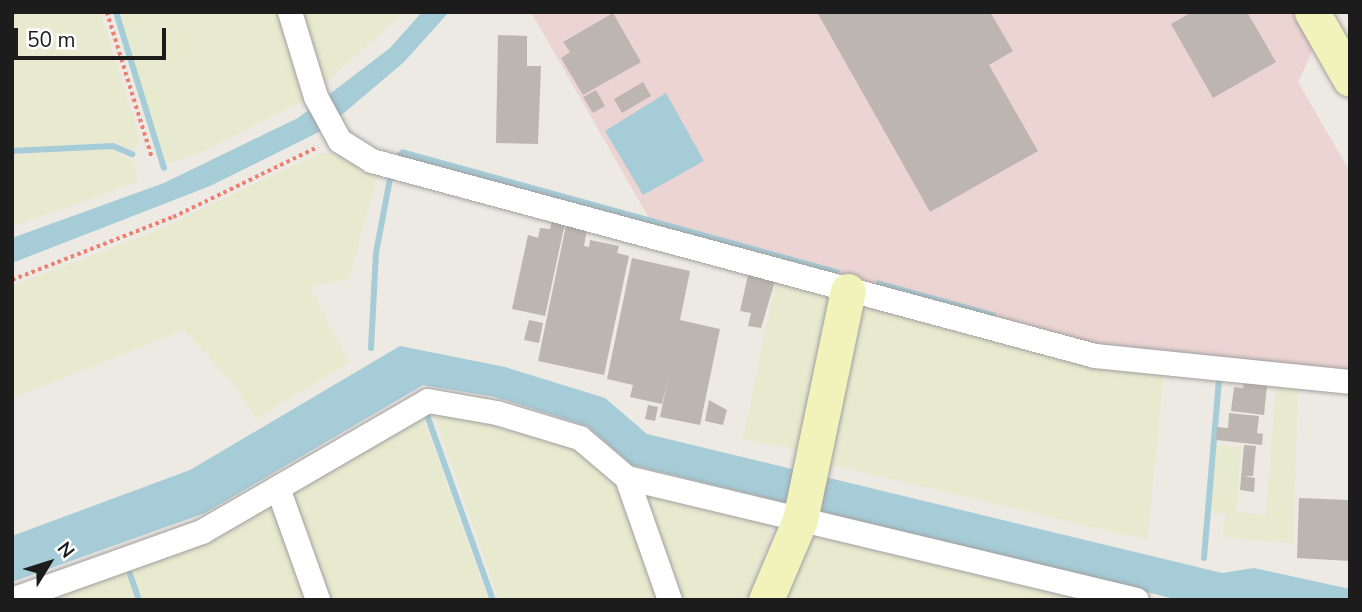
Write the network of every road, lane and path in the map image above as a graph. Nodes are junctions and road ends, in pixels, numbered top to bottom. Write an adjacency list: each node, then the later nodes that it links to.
1 (107, 12): 6 (path)
2 (290, 12): 5 (street)
3 (1312, 12): 4 (street)
4 (1350, 79)
5 (338, 137): 7 (path); 8 (street)
6 (152, 157)
7 (12, 280)
8 (848, 291): 9 (street); 12 (street)
9 (1350, 382)
10 (627, 478): 11 (street); 12 (street); 15 (street)
11 (278, 488): 13 (street); 14 (street)
12 (801, 517): 16 (street); 17 (street)
13 (12, 600)
14 (318, 600)
15 (670, 600)
16 (766, 600)
17 (1137, 600)

